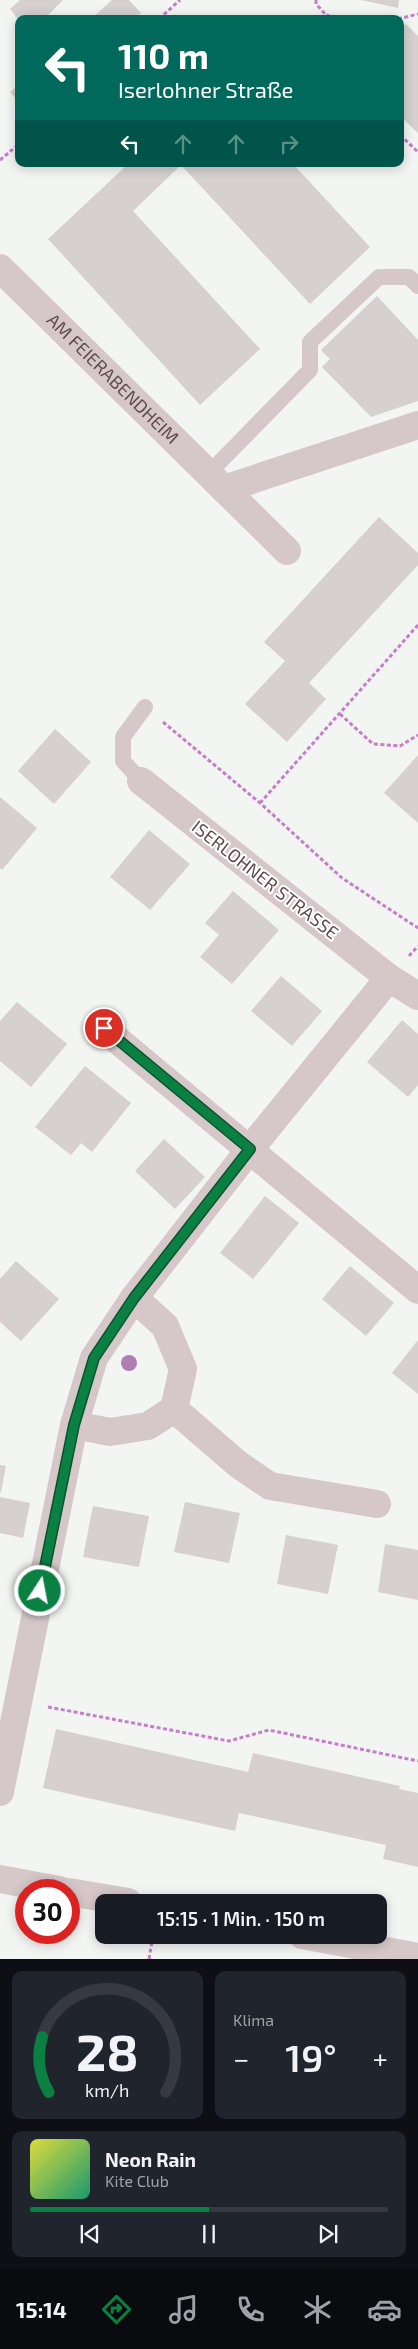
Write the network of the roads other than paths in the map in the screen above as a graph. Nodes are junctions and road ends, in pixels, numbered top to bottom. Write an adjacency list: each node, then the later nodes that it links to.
1 (0, 268): 4 (street, AM FEIERABENDHEIM)
2 (418, 286): 4 (lane)
3 (418, 425): 4 (street)
4 (216, 482): 5 (street, AM FEIERABENDHEIM)
5 (287, 551)
6 (146, 707): 7 (lane)
7 (141, 781): 8 (street, ISERLOHNER STRASSE)
8 (389, 978): 9 (street, ISERLOHNER STRASSE); 11 (street)
9 (418, 996)
10 (104, 1028): 11 (street)
11 (250, 1149): 12 (street); 13 (street)
12 (418, 1290)
13 (134, 1298): 14 (street); 15 (street)
14 (174, 1410): 15 (street); 16 (street)
15 (74, 1425): 17 (street)
16 (376, 1504)
17 (0, 1792)
18 (0, 1879): 19 (street)
19 (15, 1882)
20 (80, 1894): 21 (street)
21 (95, 1896)
22 (349, 1944): 23 (street)
23 (418, 1957)

